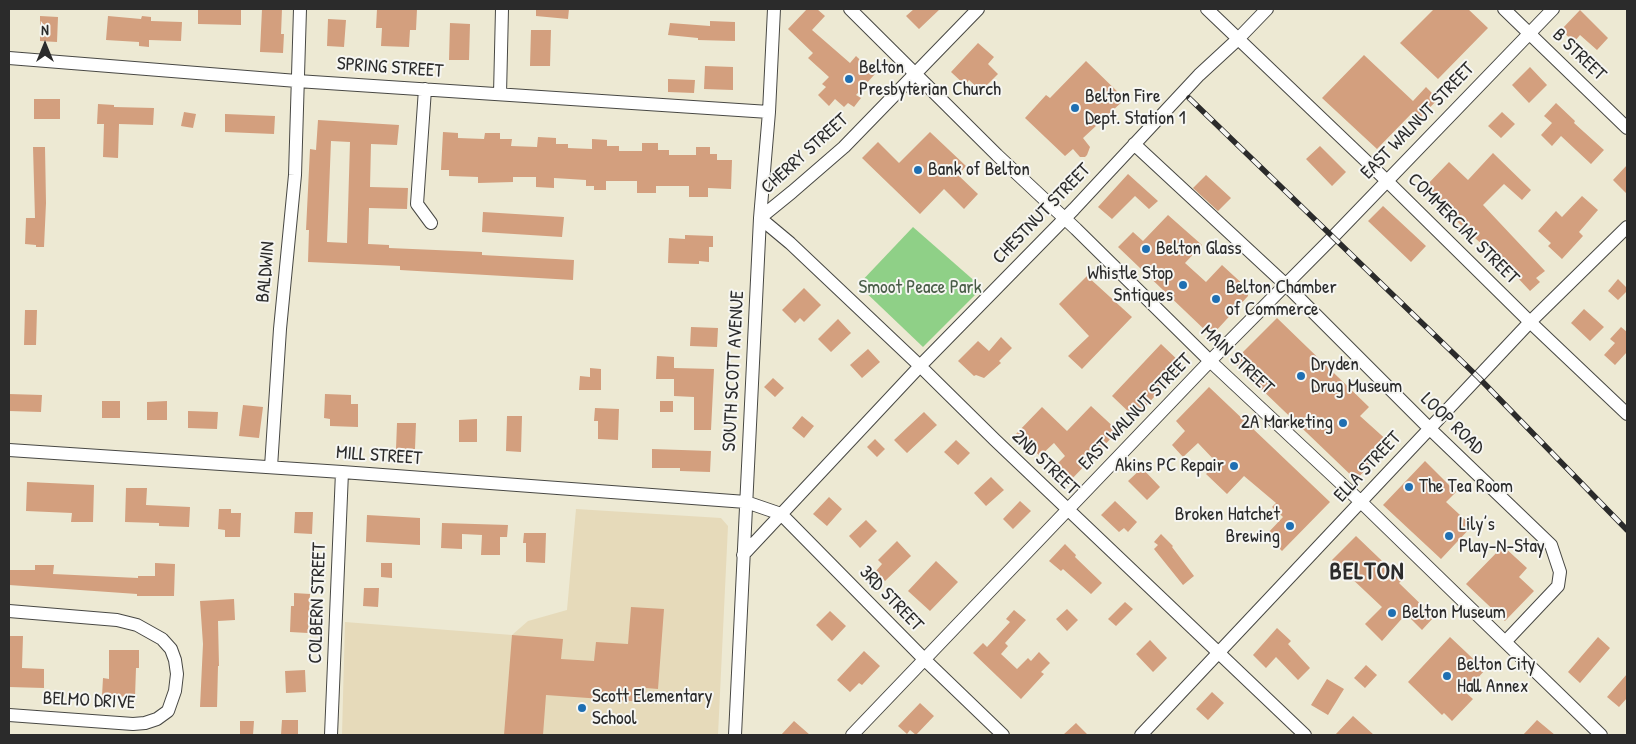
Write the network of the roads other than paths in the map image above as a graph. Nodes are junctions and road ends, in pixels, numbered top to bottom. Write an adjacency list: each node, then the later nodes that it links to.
1 (300, 9): 14 (street, BALDWIN)
2 (502, 9): 16 (street)
3 (774, 9): 17 (street, SOUTH SCOTT AVENUE)
4 (850, 9): 13 (street, MAIN STREET)
5 (978, 9): 13 (street, CHERRY STREET)
6 (1207, 9): 11 (street, COMMERCIAL STREET)
7 (1267, 9): 11 (street, CHESTNUT STREET)
8 (1504, 9): 10 (street, B STREET)
9 (1553, 9): 10 (street, EAST WALNUT STREET)
10 (1530, 34): 18 (street, B STREET); 20 (street, EAST WALNUT STREET)
11 (1238, 39): 19 (street, CHESTNUT STREET); 20 (street, COMMERCIAL STREET)
12 (9, 58): 14 (street, SPRING STREET)
13 (915, 73): 21 (street, CHERRY STREET); 22 (street, MAIN STREET)
14 (297, 81): 15 (street, SPRING STREET); 32 (street, BALDWIN)
15 (425, 89): 16 (street, SPRING STREET); 23 (street)
16 (500, 94): 17 (street, SPRING STREET)
17 (769, 112): 21 (street, SOUTH SCOTT AVENUE)
18 (1627, 128)
19 (1134, 144): 22 (street, CHESTNUT STREET); 25 (street, LOOP ROAD)
20 (1387, 181): 25 (street, EAST WALNUT STREET); 26 (street, COMMERCIAL STREET)
21 (760, 218): 28 (street, 2ND STREET); 34 (street, SOUTH SCOTT AVENUE)
22 (1064, 218): 27 (street, MAIN STREET); 28 (street, CHESTNUT STREET)
23 (431, 222)
24 (1627, 227): 26 (street, ELLA STREET)
25 (1286, 285): 27 (street, EAST WALNUT STREET); 30 (street, LOOP ROAD)
26 (1530, 322): 29 (street, COMMERCIAL STREET); 30 (street, ELLA STREET)
27 (1210, 361): 35 (street, MAIN STREET); 36 (street, EAST WALNUT STREET)
28 (920, 366): 36 (street, 2ND STREET); 37 (street, CHESTNUT STREET)
29 (1627, 414)
30 (1429, 428): 35 (street, ELLA STREET); 40 (street, LOOP ROAD)
31 (9, 450): 32 (street, MILL STREET)
32 (271, 467): 33 (street, MILL STREET)
33 (342, 472): 34 (street, MILL STREET); 44 (street, COLBERN STREET)
34 (746, 502): 37 (street, 3RD STREET); 38 (street, SOUTH SCOTT AVENUE)
35 (1362, 502): 40 (street, MAIN STREET); 41 (street, ELLA STREET)
36 (1068, 510): 41 (street, 2ND STREET); 42 (street, EAST WALNUT STREET)
37 (782, 514): 38 (street, CHESTNUT STREET); 42 (street, 3RD STREET)
38 (743, 555): 45 (street, SOUTH SCOTT AVENUE)
39 (9, 611): 43 (street, BELMO DRIVE)
40 (1506, 642): 50 (street, MAIN STREET)
41 (1219, 652): 48 (street, ELLA STREET); 49 (street, 2ND STREET)
42 (925, 660): 46 (street, EAST WALNUT STREET); 47 (street, 3RD STREET)
43 (9, 715)
44 (331, 735)
45 (736, 735)
46 (852, 735)
47 (1003, 735)
48 (1141, 735)
49 (1305, 735)
50 (1601, 735)

